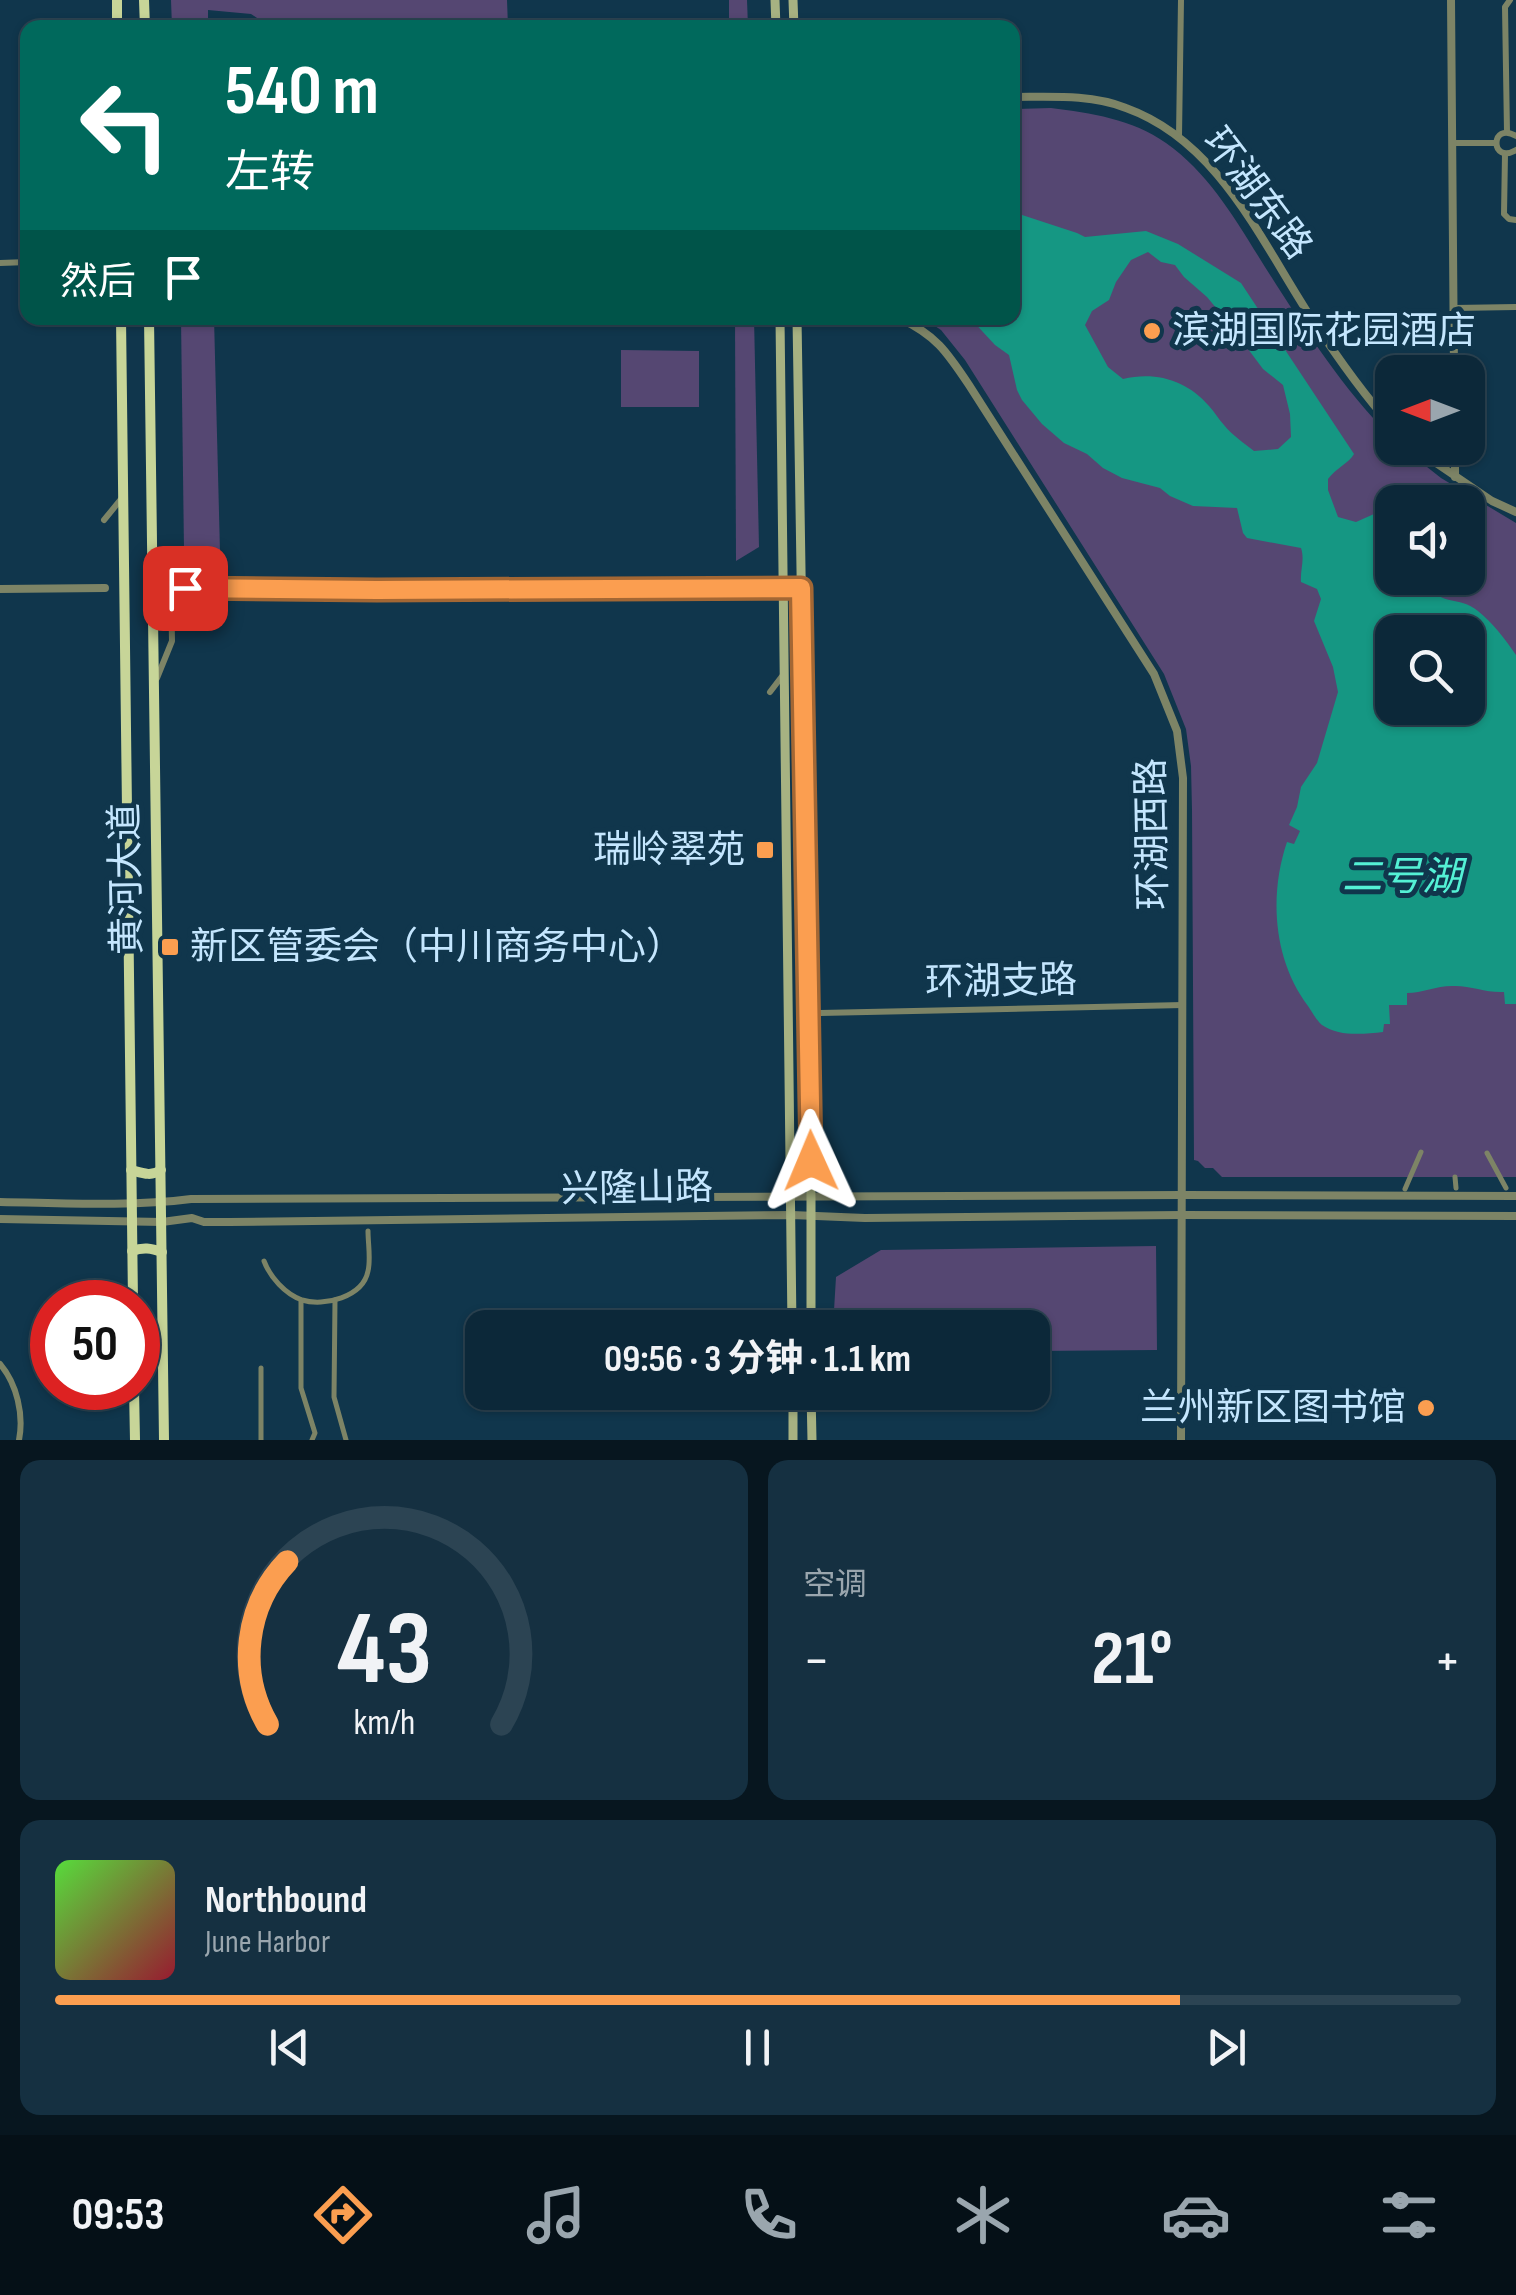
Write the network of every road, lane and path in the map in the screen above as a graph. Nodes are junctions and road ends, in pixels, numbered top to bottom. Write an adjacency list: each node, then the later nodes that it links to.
1 (1180, 0): 6 (street)
2 (1451, 0): 8 (street)
3 (1510, 0): 5 (street)
4 (1020, 97): 6 (street, 环湖东路)
5 (1508, 132): 7 (street); 9 (street)
6 (1179, 136): 21 (street, 环湖东路)
7 (1516, 136)
8 (1452, 143): 9 (street); 14 (street)
9 (1496, 143): 11 (street)
10 (1516, 150): 11 (street)
11 (1505, 154): 12 (street)
12 (1516, 220)
13 (1516, 307): 14 (street)
14 (1454, 308): 20 (street)
15 (121, 325): 25 (main road, 黄河大道)
16 (149, 325): 34 (main road, 黄河大道)
17 (780, 325): 29 (main road)
18 (796, 325): 30 (main road)
19 (914, 325): 36 (street, 环湖西路)
20 (1454, 355)
21 (1375, 406)
22 (1438, 465): 24 (street)
23 (1455, 465): 24 (street)
24 (1455, 477): 26 (street)
25 (123, 497): 27 (street); 40 (main road, 黄河大道)
26 (1516, 512)
27 (104, 520)
28 (105, 588): 31 (street)
29 (783, 588): 30 (street); 32 (street); 33 (main road)
30 (801, 588): 49 (main road)
31 (0, 589)
32 (171, 589): 34 (street)
33 (784, 674): 35 (street); 48 (main road)
34 (154, 684): 41 (main road, 黄河大道)
35 (770, 692)
36 (1183, 1005): 37 (street, 环湖支路); 46 (street, 环湖西路)
37 (820, 1014)
38 (1421, 1152): 45 (street)
39 (1487, 1153): 44 (street)
40 (131, 1170): 41 (main road); 53 (main road, 黄河大道)
41 (161, 1170): 54 (main road, 黄河大道)
42 (1455, 1177): 43 (street)
43 (1456, 1188)
44 (1506, 1188)
45 (1405, 1189)
46 (1182, 1195): 47 (street, 兴隆山路); 49 (street, 兴隆山路); 57 (street, 环湖西路)
47 (1516, 1196)
48 (791, 1198): 49 (street, 兴隆山路); 50 (street, 兴隆山路); 55 (main road)
49 (812, 1198): 56 (main road)
50 (191, 1199): 54 (street, 兴隆山路); 59 (street)
51 (0, 1202): 52 (street, 兴隆山路)
52 (98, 1203): 53 (street, 兴隆山路); 61 (street)
53 (131, 1203): 54 (street, 兴隆山路); 62 (main road, 黄河大道)
54 (162, 1203): 63 (main road, 黄河大道)
55 (792, 1215): 56 (street, 兴隆山路); 59 (street, 兴隆山路); 67 (main road)
56 (810, 1215): 57 (street, 兴隆山路); 68 (main road)
57 (1182, 1215): 58 (street, 兴隆山路); 88 (street, 环湖西路)
58 (1516, 1216)
59 (192, 1218): 63 (street, 兴隆山路)
60 (0, 1219): 61 (street, 兴隆山路)
61 (98, 1221): 62 (street, 兴隆山路)
62 (132, 1222): 63 (street, 兴隆山路); 65 (main road, 黄河大道)
63 (162, 1222): 66 (main road, 黄河大道)
64 (368, 1231): 72 (street)
65 (132, 1252): 66 (main road); 70 (main road, 黄河大道)
66 (162, 1252): 82 (main road, 黄河大道)
67 (792, 1255): 68 (main road); 73 (main road)
68 (810, 1255): 74 (main road)
69 (264, 1260): 71 (street)
70 (133, 1280)
71 (301, 1300): 72 (street); 84 (street)
72 (336, 1300): 85 (street)
73 (792, 1310)
74 (811, 1310)
75 (0, 1364): 80 (street)
76 (261, 1368): 83 (street)
77 (134, 1410): 81 (main road)
78 (793, 1410): 86 (main road)
79 (812, 1410): 87 (main road)
80 (20, 1440)
81 (134, 1440)
82 (164, 1440)
83 (261, 1440)
84 (312, 1440)
85 (346, 1440)
86 (793, 1440)
87 (812, 1440)
88 (1180, 1440)

